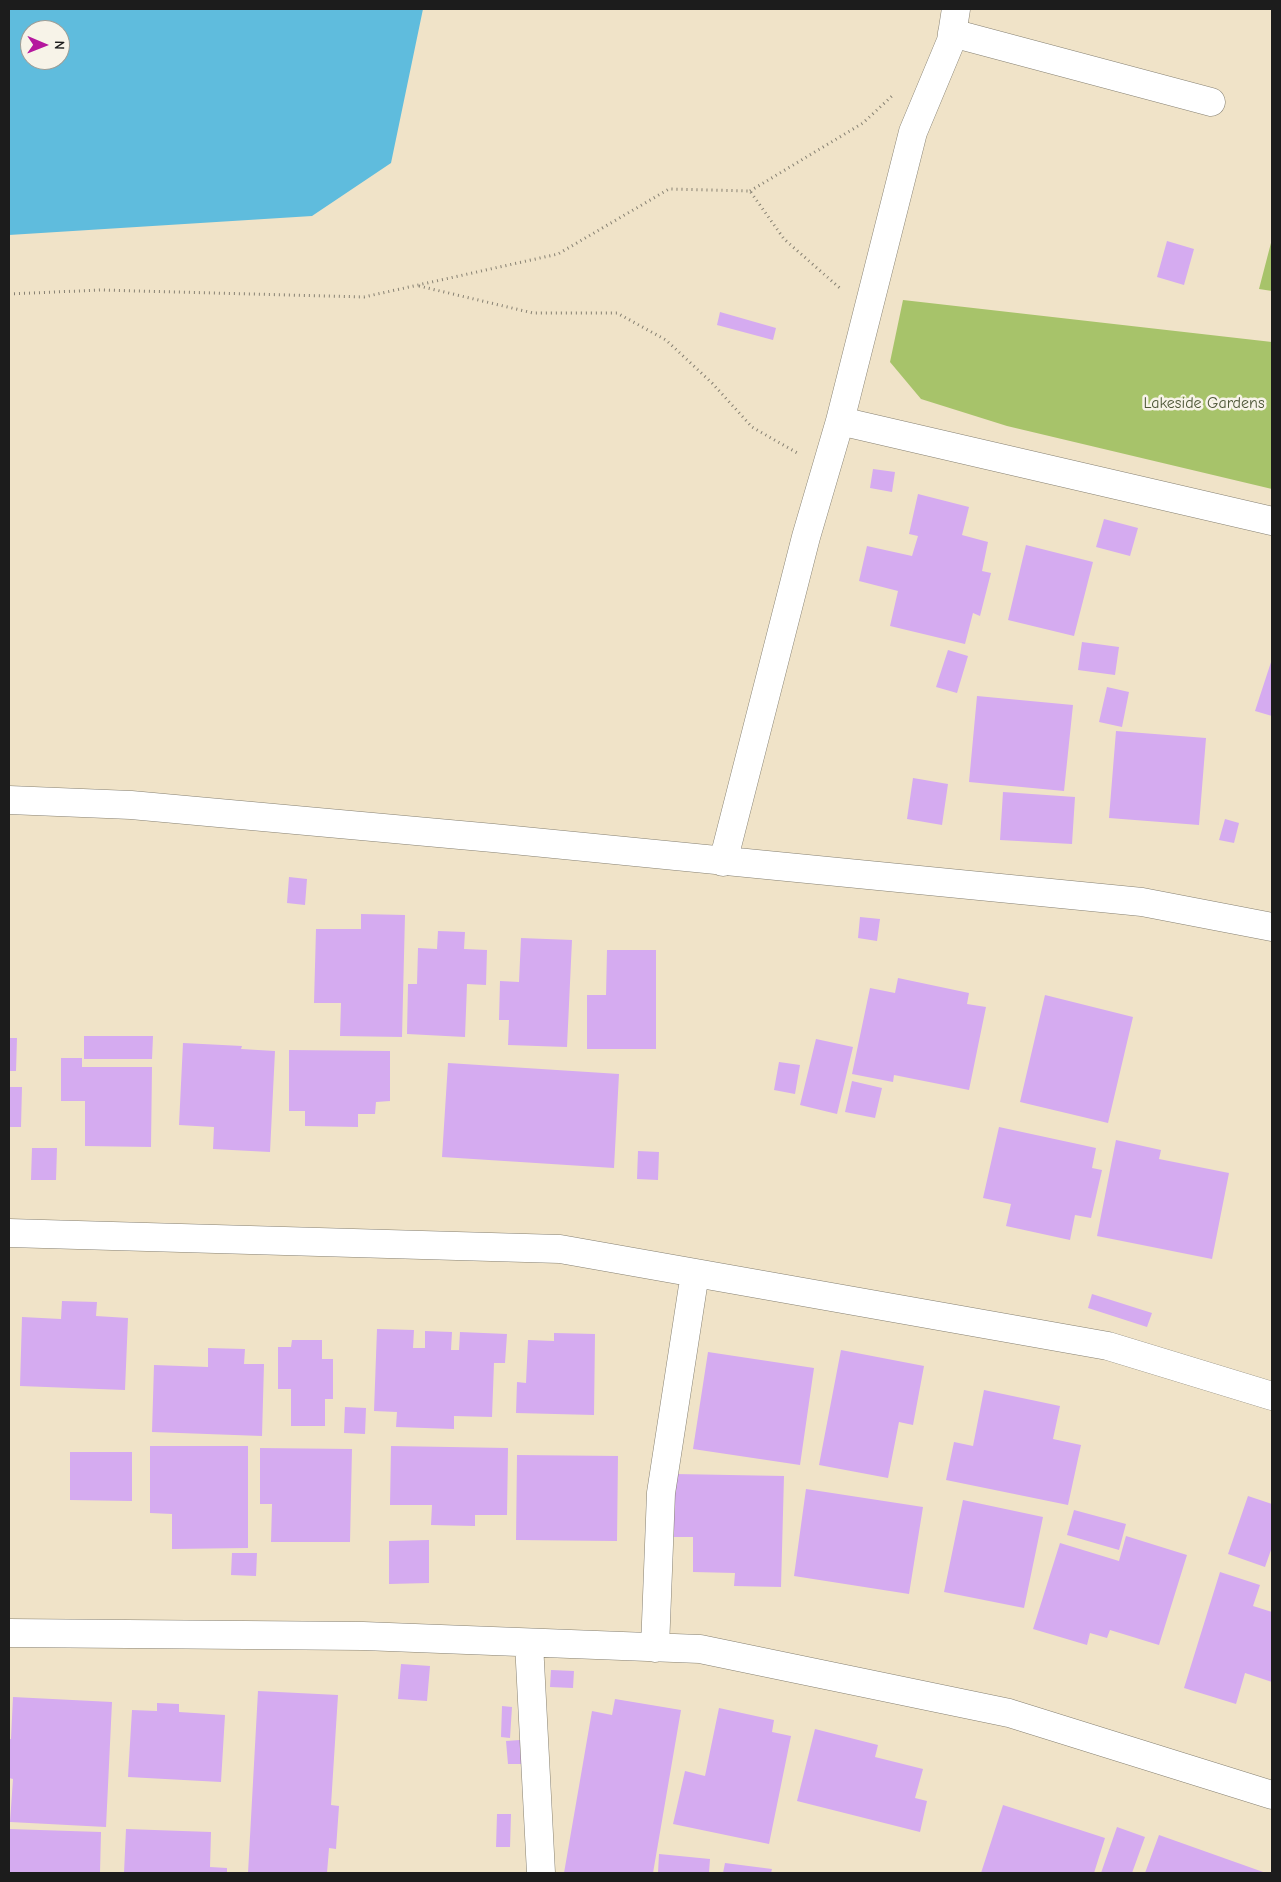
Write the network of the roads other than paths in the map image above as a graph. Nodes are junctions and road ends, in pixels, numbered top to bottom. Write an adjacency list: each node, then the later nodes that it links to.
1 (954, 21): 2 (street); 3 (street)
2 (1211, 102)
3 (840, 421): 4 (street); 6 (street)
4 (1272, 521)
5 (9, 800): 6 (street)
6 (723, 862): 7 (street)
7 (1272, 927)
8 (9, 1233): 9 (street)
9 (696, 1273): 10 (street); 13 (street)
10 (1272, 1396)
11 (9, 1633): 12 (street)
12 (529, 1644): 13 (street); 15 (street)
13 (655, 1648): 14 (street)
14 (1272, 1795)
15 (541, 1873)

